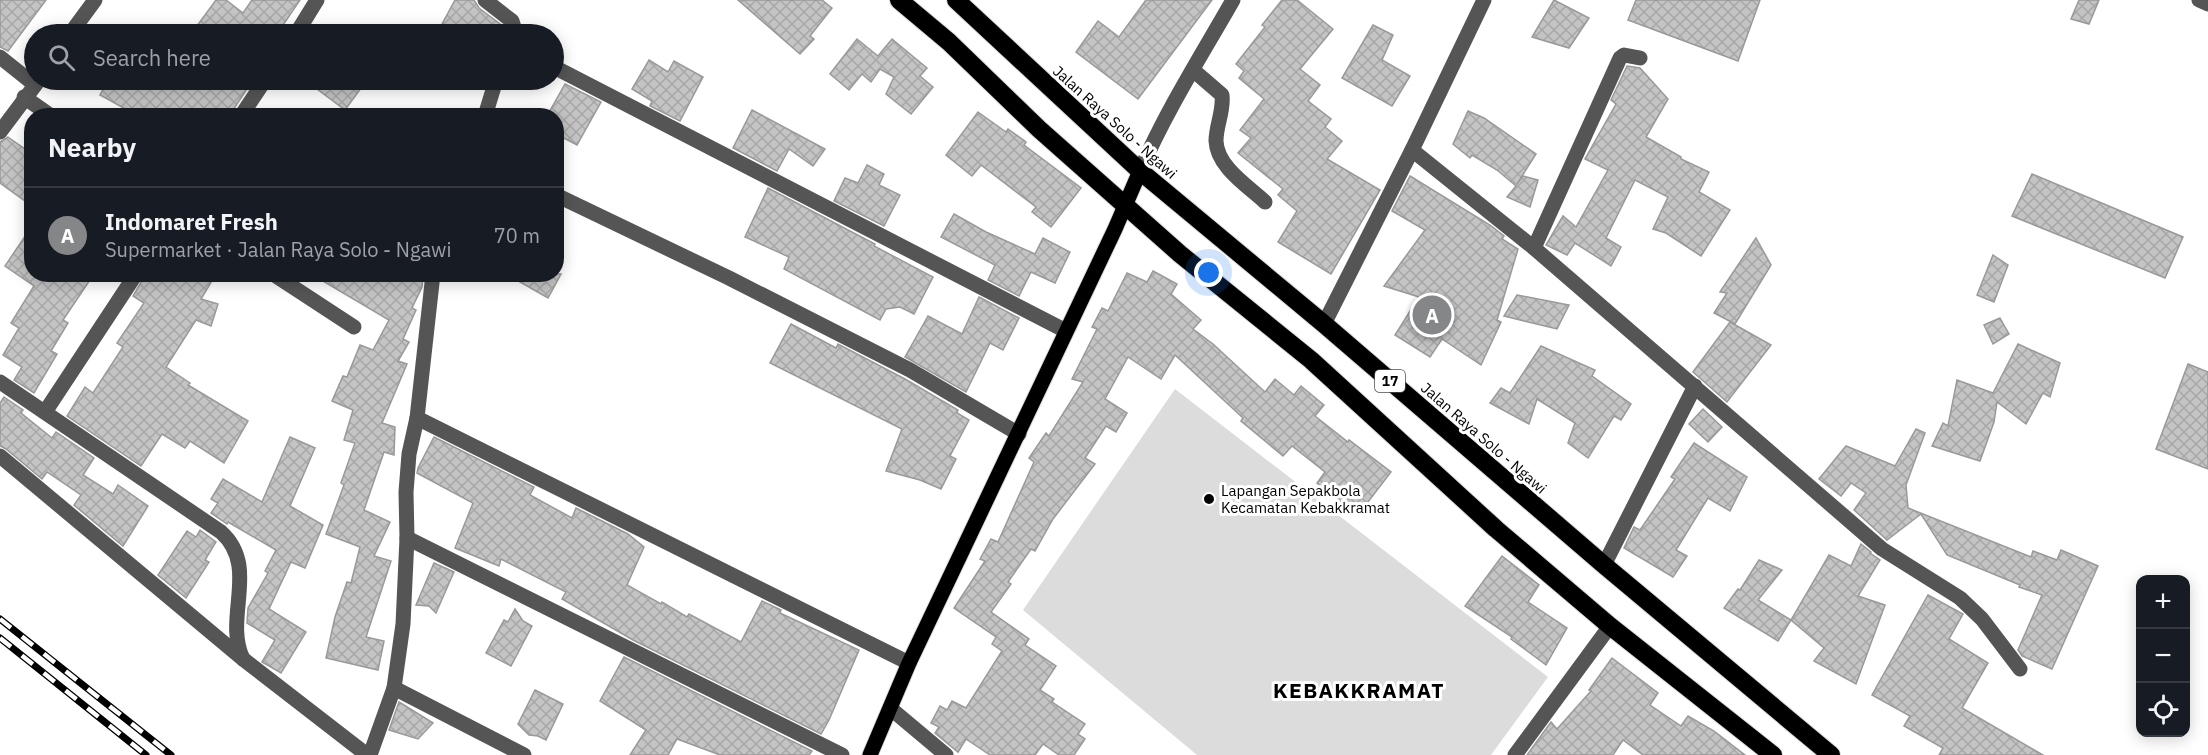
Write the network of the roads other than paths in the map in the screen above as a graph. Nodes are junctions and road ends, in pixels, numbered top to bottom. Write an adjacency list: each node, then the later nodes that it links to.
1 (95, 0): 10 (street)
2 (317, 0): 11 (street)
3 (485, 0): 12 (street)
4 (899, 0): 30 (highway, 17)
5 (956, 0): 27 (highway, Jalan Raya Solo - Ngawi / 17)
6 (1233, 0): 15 (street)
7 (1484, 0): 26 (street)
8 (2199, 0): 9 (street)
9 (2208, 4)
10 (77, 24)
11 (302, 24)
12 (513, 24)
13 (0, 57): 17 (street)
14 (1640, 58): 31 (street)
15 (1193, 70): 27 (street); 29 (street)
16 (564, 72): 37 (street)
17 (24, 73)
18 (30, 90): 21 (street)
19 (258, 90): 23 (street)
20 (493, 90): 24 (street)
21 (24, 97): 22 (street); 25 (street)
22 (40, 108)
23 (246, 108)
24 (487, 108)
25 (0, 132)
26 (1412, 150): 31 (street); 35 (street)
27 (1140, 171): 30 (main road); 35 (highway, Jalan Raya Solo - Ngawi / 17)
28 (564, 199): 42 (street)
29 (1265, 202)
30 (1126, 206): 37 (main road); 46 (highway, 17)
31 (1534, 248): 39 (street)
32 (131, 282): 40 (street)
33 (285, 282): 36 (street)
34 (432, 282): 41 (street)
35 (1324, 324): 45 (highway, Jalan Raya Solo - Ngawi / 17)
36 (354, 327)
37 (1066, 331): 42 (main road)
38 (0, 382): 40 (street)
39 (1695, 386): 45 (street); 49 (street)
40 (45, 412): 47 (street)
41 (417, 418): 44 (street); 48 (street)
42 (1019, 434): 48 (main road)
43 (0, 456): 47 (street)
44 (407, 538): 50 (street); 54 (street)
45 (1604, 565): 59 (highway, Jalan Raya Solo - Ngawi / 17)
46 (1610, 626): 57 (street); 58 (highway, 17)
47 (243, 659): 52 (street)
48 (909, 663): 51 (main road)
49 (2020, 669)
50 (394, 688): 52 (street); 53 (street)
51 (890, 708): 55 (main road); 56 (street)
52 (369, 755)
53 (524, 755)
54 (842, 755)
55 (870, 755)
56 (946, 755)
57 (1515, 755)
58 (1773, 755)
59 (1831, 755)

